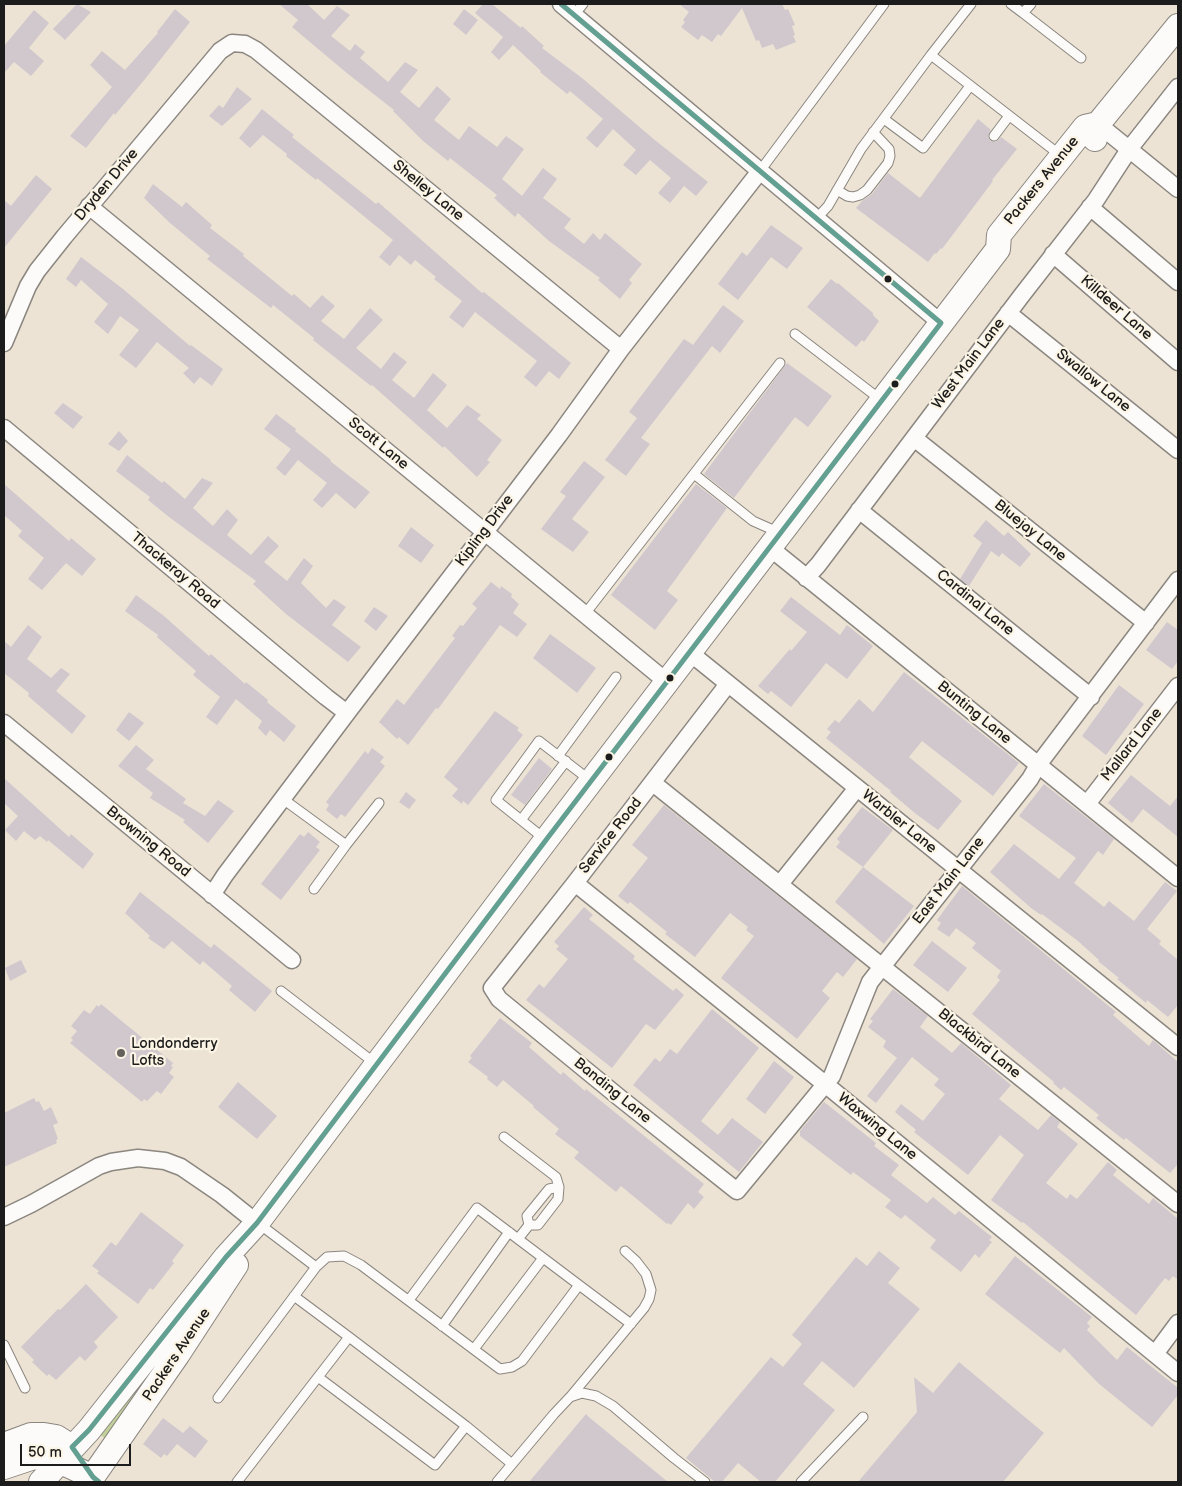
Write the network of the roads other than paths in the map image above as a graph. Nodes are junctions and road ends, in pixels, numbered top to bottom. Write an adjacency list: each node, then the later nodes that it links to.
1 (561, 4): 6 (street)
2 (884, 4): 21 (lane)
3 (971, 4): 10 (lane)
4 (1011, 4): 7 (lane)
5 (1031, 4): 7 (lane)
6 (578, 9): 21 (street)
7 (1023, 13): 11 (lane)
8 (1178, 26): 16 (main road, Packers Avenue)
9 (232, 42): 24 (street, Dryden Drive); 34 (street, Shelley Lane)
10 (931, 55): 12 (lane); 15 (lane)
11 (1081, 58)
12 (970, 86): 14 (lane); 15 (lane)
13 (1178, 87): 19 (street, West Main Lane)
14 (1009, 116): 18 (lane); 20 (lane)
15 (884, 118): 17 (lane)
16 (1098, 124): 19 (street); 20 (main road, Packers Avenue); 27 (main road, Packers Avenue)
17 (873, 132): 23 (lane); 23 (lane)
18 (994, 136)
19 (1130, 148): 22 (street); 25 (street, West Main Lane)
20 (1062, 156): 27 (main road, Packers Avenue)
21 (760, 170): 26 (street); 34 (street, Kipling Drive)
22 (1178, 189)
23 (837, 190): 26 (lane)
24 (89, 206): 33 (street, Dryden Drive); 43 (street, Scott Lane)
25 (1090, 207): 28 (street, West Main Lane); 29 (street)
26 (816, 218): 31 (street)
27 (998, 249): 31 (main road, Packers Avenue)
28 (1053, 254): 30 (street, West Main Lane); 35 (street, Killdeer Lane)
29 (1178, 282)
30 (1008, 313): 39 (street, West Main Lane); 40 (street, Swallow Lane)
31 (941, 323): 37 (main road, Packers Avenue)
32 (795, 334): 37 (lane)
33 (4, 344)
34 (621, 349): 43 (street, Kipling Drive)
35 (1178, 362)
36 (780, 363): 41 (lane)
37 (881, 400): 44 (main road, Packers Avenue)
38 (4, 428): 55 (street, Thackeray Road)
39 (914, 438): 42 (street, West Main Lane); 48 (street, Bluejay Lane)
40 (1178, 450)
41 (694, 474): 44 (lane); 47 (lane)
42 (860, 510): 45 (street, West Main Lane); 54 (street, Cardinal Lane)
43 (484, 531): 47 (street, Scott Lane); 55 (street, Kipling Drive)
44 (774, 540): 45 (street, Bunting Lane); 49 (main road, Packers Avenue)
45 (806, 578): 59 (street, Bunting Lane)
46 (1178, 580): 48 (street, East Main Lane)
47 (585, 614): 51 (street, Scott Lane)
48 (1146, 623): 54 (street, East Main Lane)
49 (689, 652): 51 (main road, Packers Avenue); 52 (street, Warbler Lane)
50 (616, 677): 57 (lane)
51 (667, 682): 61 (main road, Packers Avenue)
52 (728, 684): 62 (street, Service Road); 63 (street, Warbler Lane)
53 (1178, 686): 66 (street, Mallard Lane)
54 (1091, 697): 59 (street, East Main Lane)
55 (347, 712): 64 (street, Kipling Drive)
56 (4, 723): 75 (street, Browning Road)
57 (562, 758): 58 (lane); 61 (lane); 67 (lane)
58 (522, 765): 60 (lane); 67 (lane)
59 (1038, 765): 66 (street, Bunting Lane); 70 (street, East Main Lane)
60 (530, 771)
61 (591, 781): 68 (main road, Packers Avenue)
62 (653, 783): 72 (street, Service Road); 73 (street, Blackbird Lane)
63 (857, 788): 70 (street, Warbler Lane); 73 (street)
64 (282, 799): 69 (lane); 75 (street, Kipling Drive)
65 (379, 803): 69 (lane)
66 (1087, 804): 71 (street, Bunting Lane)
67 (521, 820): 68 (lane)
68 (546, 840): 81 (main road, Packers Avenue)
69 (346, 845): 74 (lane)
70 (958, 869): 77 (street, East Main Lane); 80 (street, Warbler Lane)
71 (1178, 878)
72 (575, 883): 78 (street, Service Road); 82 (street, Waxwing Lane)
73 (780, 884): 77 (street, Blackbird Lane)
74 (314, 889)
75 (212, 895): 76 (street, Browning Road)
76 (292, 960)
77 (882, 966): 82 (street, East Main Lane); 86 (street, Blackbird Lane)
78 (492, 988): 85 (street, Banding Lane)
79 (281, 991): 81 (lane)
80 (1178, 1047)
81 (377, 1064): 88 (main road, Packers Avenue)
82 (825, 1084): 85 (street, East Main Lane); 104 (street, Waxwing Lane)
83 (504, 1137): 84 (lane)
84 (560, 1187): 89 (lane); 89 (lane)
85 (737, 1191)
86 (1178, 1204)
87 (4, 1217): 88 (street)
88 (257, 1223): 94 (lane); 113 (main road, Packers Avenue); 116 (main road, Packers Avenue)
89 (529, 1225): 91 (lane)
90 (509, 1232): 91 (lane); 97 (lane); 100 (lane)
91 (518, 1239): 93 (lane)
92 (625, 1251): 99 (lane)
93 (543, 1258): 95 (lane); 103 (lane)
94 (316, 1267): 96 (lane); 97 (lane)
95 (579, 1285): 99 (lane); 103 (lane)
96 (294, 1296): 101 (lane); 109 (lane)
97 (409, 1300): 100 (lane)
98 (1178, 1323): 104 (street)
99 (631, 1324): 108 (lane)
100 (442, 1326): 103 (lane)
101 (349, 1337): 106 (lane); 111 (lane)
102 (4, 1345): 107 (lane)
103 (474, 1349)
104 (1155, 1354): 105 (street, Waxwing Lane)
105 (1178, 1373)
106 (318, 1377): 111 (lane); 118 (lane)
107 (25, 1388)
108 (570, 1397): 114 (lane); 120 (lane)
109 (218, 1398)
110 (864, 1417): 121 (lane)
111 (466, 1426): 114 (lane)
112 (4, 1445): 113 (main road)
113 (66, 1454): 115 (main road); 116 (main road); 117 (main road, Packers Avenue)
114 (512, 1464): 119 (lane)
115 (4, 1467)
116 (91, 1480)
117 (41, 1482)
118 (237, 1482)
119 (497, 1482)
120 (705, 1482)
121 (801, 1482)

